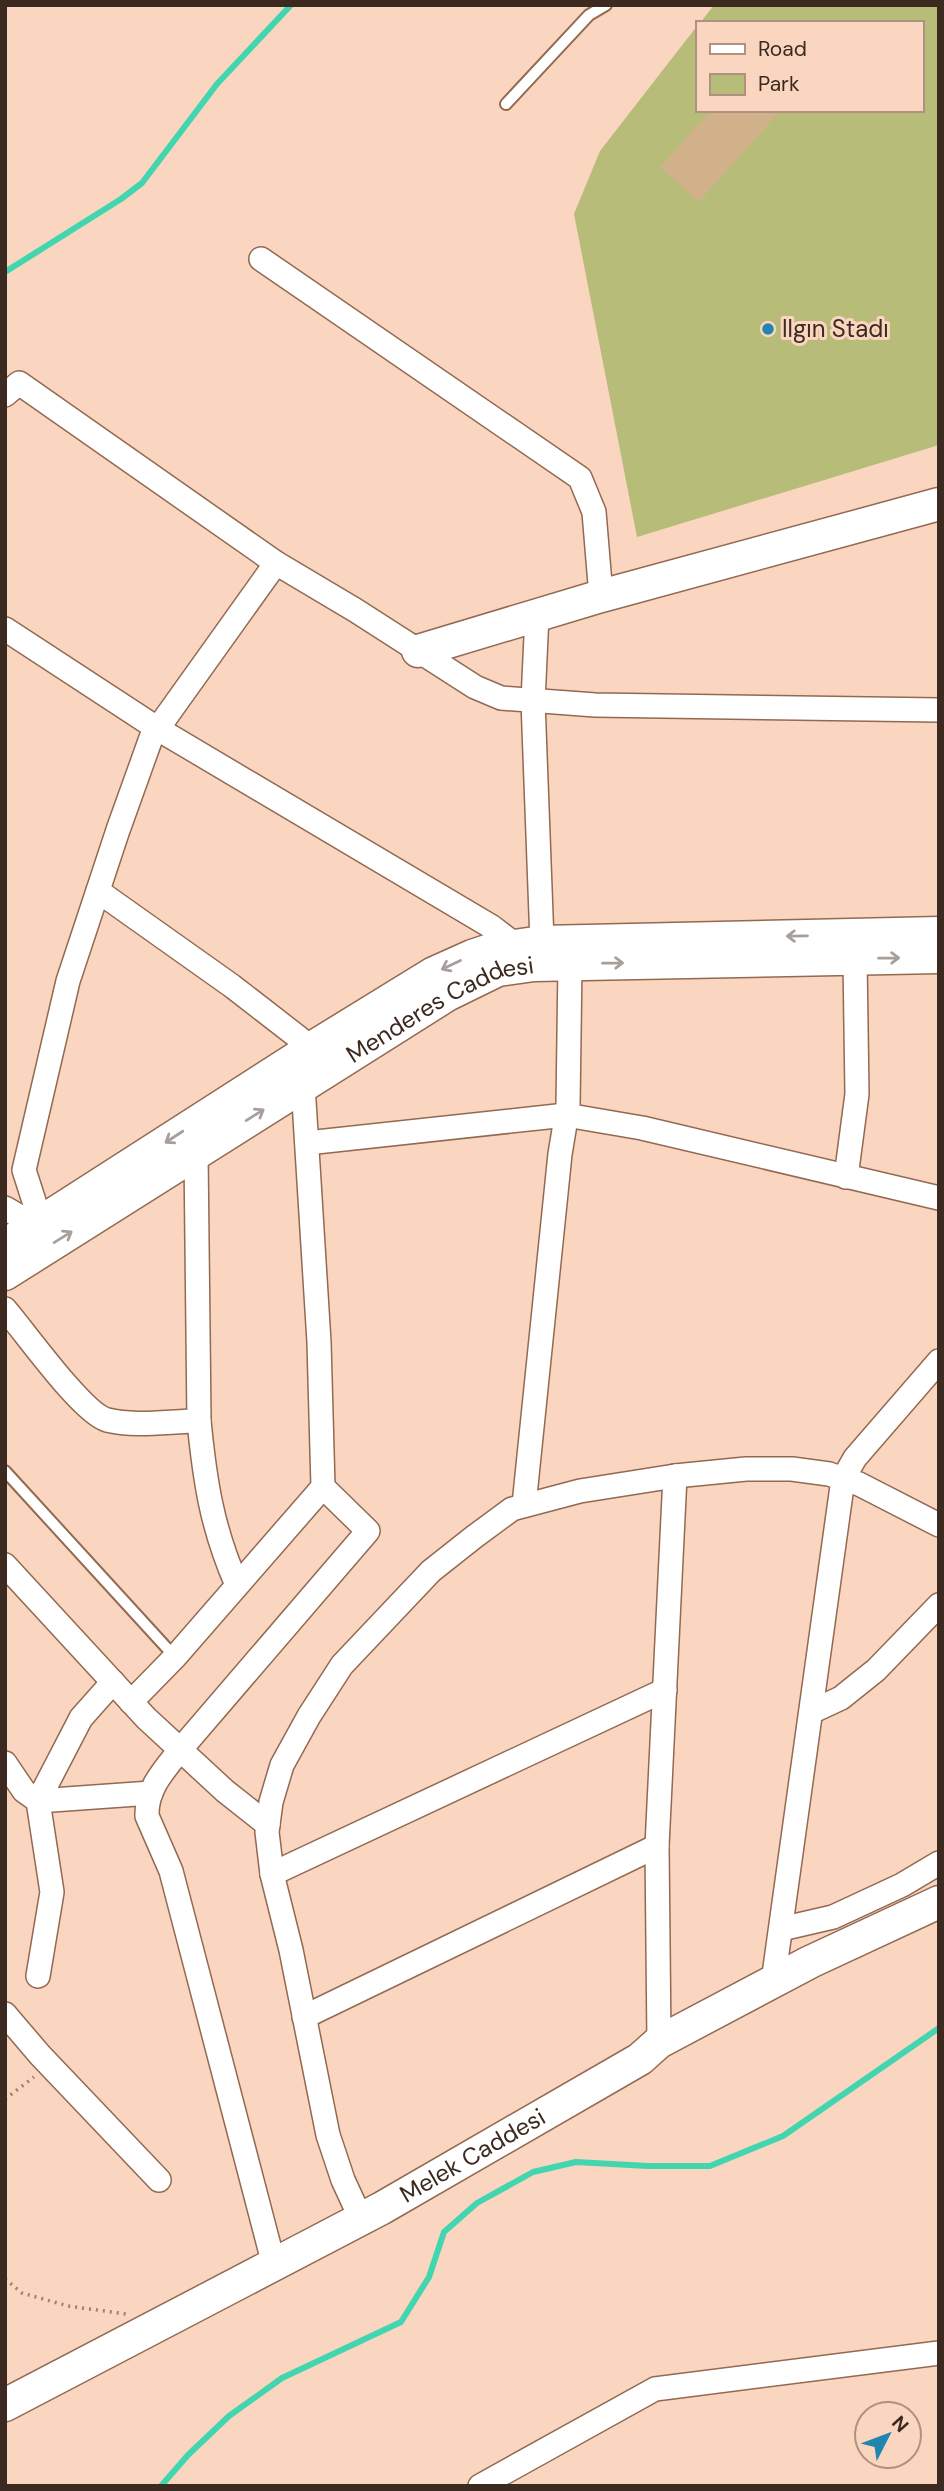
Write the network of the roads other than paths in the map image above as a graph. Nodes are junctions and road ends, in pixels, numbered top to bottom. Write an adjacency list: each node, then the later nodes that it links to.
1 (606, 5): 2 (lane)
2 (506, 104)
3 (261, 259): 7 (street)
4 (5, 395): 6 (street)
5 (939, 504): 7 (main road)
6 (276, 563): 10 (street); 13 (street)
7 (601, 596): 8 (main road)
8 (537, 615): 10 (main road); 11 (street)
9 (5, 629): 13 (street)
10 (418, 650): 11 (street)
11 (533, 701): 12 (street); 16 (street)
12 (939, 710)
13 (158, 729): 14 (street); 16 (street)
14 (98, 891): 20 (street); 28 (street)
15 (939, 933): 16 (main road, Menderes Caddesi, one-way to 16)
16 (530, 944): 20 (main road, Menderes Caddesi, one-way to 20)
17 (939, 957): 18 (main road, Menderes Caddesi, one-way to 17)
18 (855, 959): 19 (main road, Menderes Caddesi, one-way to 18); 25 (street)
19 (570, 964): 21 (main road, Menderes Caddesi); 22 (street)
20 (312, 1048): 28 (main road, Menderes Caddesi, one-way to 28)
21 (303, 1084): 23 (street); 24 (main road, Menderes Caddesi, one-way to 21)
22 (566, 1115): 23 (street); 25 (street); 38 (street)
23 (307, 1143): 37 (street)
24 (196, 1153): 30 (main road, Menderes Caddesi, one-way to 24); 33 (street)
25 (846, 1177): 26 (street)
26 (939, 1198)
27 (5, 1208): 28 (street)
28 (38, 1224): 29 (main road, Menderes Caddesi)
29 (5, 1245)
30 (5, 1274)
31 (5, 1309): 33 (street)
32 (939, 1361): 36 (street)
33 (199, 1421): 41 (street)
34 (5, 1471): 43 (lane)
35 (675, 1476): 36 (street); 38 (street); 45 (street)
36 (843, 1479): 39 (street); 47 (street)
37 (323, 1487): 41 (street); 48 (street)
38 (524, 1505): 52 (street)
39 (939, 1525)
40 (5, 1565): 44 (street)
41 (237, 1585): 43 (street)
42 (939, 1605): 47 (street)
43 (175, 1657): 46 (street)
44 (113, 1682): 46 (street); 51 (street)
45 (665, 1690): 53 (street); 55 (street)
46 (131, 1702): 48 (street)
47 (811, 1712): 57 (street)
48 (180, 1750): 50 (street); 52 (street)
49 (5, 1763): 51 (street)
50 (151, 1793): 51 (street); 65 (street)
51 (38, 1801): 58 (street)
52 (268, 1825): 55 (street)
53 (657, 1846): 61 (street); 62 (street)
54 (939, 1863): 57 (street)
55 (272, 1874): 61 (street)
56 (939, 1902): 59 (main road, Melek Caddesi)
57 (780, 1929): 59 (street)
58 (37, 1976)
59 (773, 1982): 62 (main road, Melek Caddesi)
60 (5, 2014): 63 (street)
61 (304, 2017): 64 (street)
62 (659, 2042): 64 (main road, Melek Caddesi)
63 (159, 2180)
64 (360, 2219): 65 (main road, Melek Caddesi)
65 (274, 2265): 67 (main road, Melek Caddesi)
66 (939, 2353): 68 (street)
67 (5, 2405)
68 (512, 2477): 69 (street)
69 (480, 2486)

